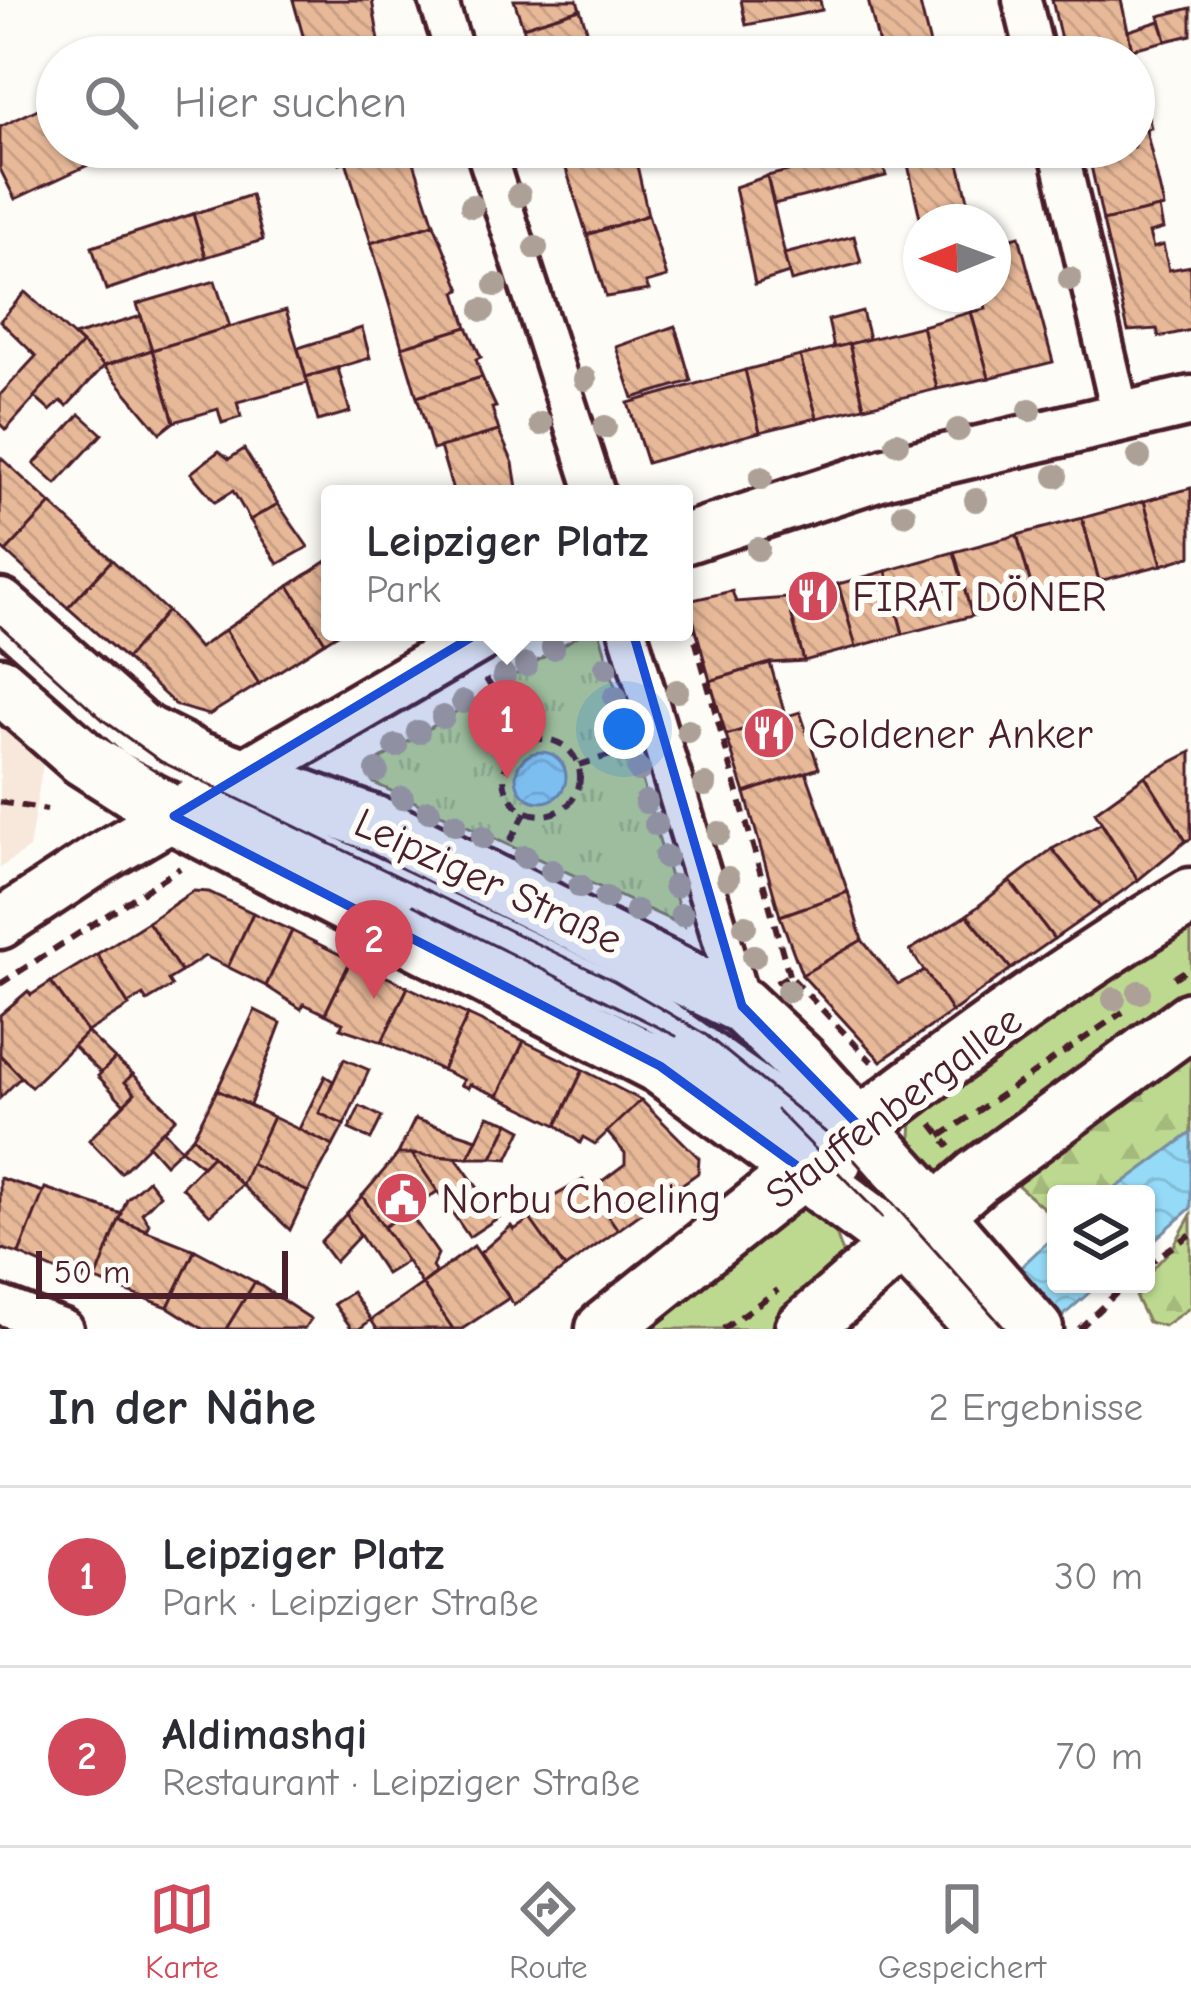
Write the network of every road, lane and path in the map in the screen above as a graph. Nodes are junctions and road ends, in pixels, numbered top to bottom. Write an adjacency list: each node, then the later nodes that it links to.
1 (438, 0): 3 (street)
2 (1022, 0): 4 (street)
3 (449, 36)
4 (1031, 36)
5 (491, 168): 10 (street)
6 (1063, 168): 8 (street)
7 (1191, 401): 8 (street)
8 (1121, 417): 9 (street)
9 (886, 473): 11 (street); 12 (street)
10 (593, 485)
11 (693, 506)
12 (693, 536)
13 (0, 607): 22 (main road, Leipziger Straße)
14 (693, 632): 29 (path)
15 (474, 641): 22 (street)
16 (476, 641): 20 (path)
17 (631, 641): 19 (street)
18 (0, 685): 25 (main road, Leipziger Straße)
19 (660, 739): 21 (path); 32 (street)
20 (526, 741): 21 (path); 21 (path)
21 (578, 765)
22 (246, 776): 25 (street); 32 (main road, Leipziger Straße)
23 (0, 802): 24 (path)
24 (47, 810)
25 (174, 834): 27 (street); 30 (path); 36 (main road, Leipziger Straße)
26 (1191, 896): 36 (main road, Stauffenbergallee)
27 (0, 924)
28 (1191, 967): 31 (path)
29 (789, 975)
30 (0, 984)
31 (1180, 1001): 38 (main road)
32 (742, 1006): 36 (main road, Leipziger Straße)
33 (1130, 1007): 35 (path)
34 (921, 1108): 35 (path)
35 (941, 1136): 37 (path)
36 (832, 1150): 38 (main road, Leipziger Straße); 38 (main road, Leipziger Straße); 45 (main road, Stauffenbergallee)
37 (962, 1160)
38 (919, 1229): 42 (street); 46 (main road)
39 (1191, 1234): 40 (path)
40 (1155, 1259)
41 (1117, 1293): 48 (path)
42 (972, 1298): 47 (street)
43 (0, 1305): 44 (street)
44 (64, 1329)
45 (604, 1329)
46 (803, 1329)
47 (1038, 1329)
48 (1079, 1329)

